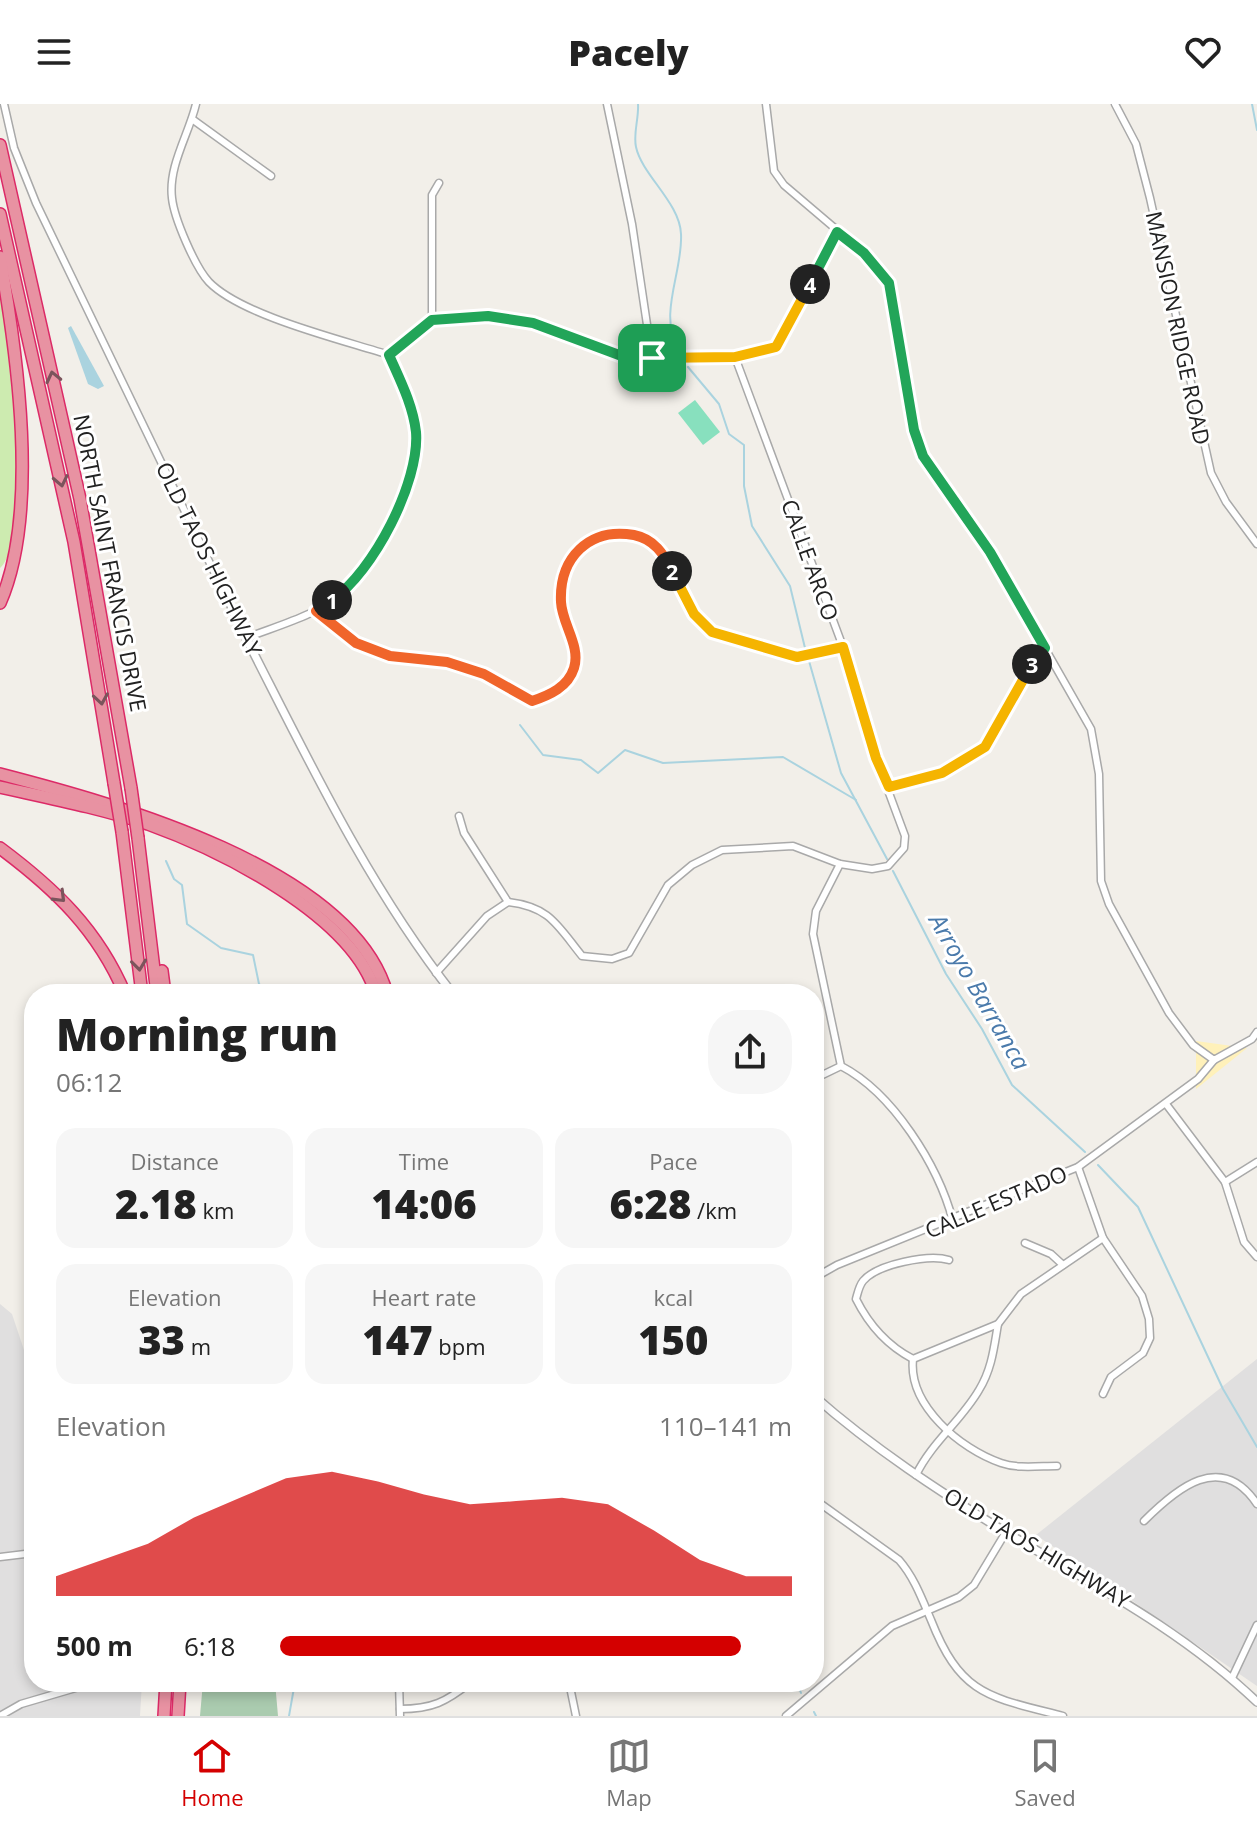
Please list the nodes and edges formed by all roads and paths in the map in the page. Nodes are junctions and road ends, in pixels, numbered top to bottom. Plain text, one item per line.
1 (4, 104) edge
2 (196, 104) edge
3 (607, 104) edge
4 (766, 104) edge
5 (1115, 104) edge
6 (192, 119) junction
7 (0, 145) edge
8 (271, 176) dead end
9 (439, 183) dead end
10 (0, 214) edge
11 (837, 232) junction
12 (0, 257) edge
13 (432, 320) junction
14 (389, 355) junction
15 (735, 357) junction
16 (652, 358) junction
17 (1257, 544) edge
18 (0, 603) edge
19 (316, 611) junction
20 (246, 638) junction
21 (843, 647) junction
22 (1045, 648) junction
23 (0, 774) edge
24 (0, 787) edge
25 (889, 787) junction
26 (459, 816) dead end
27 (0, 848) edge
28 (840, 864) junction
29 (508, 902) junction
30 (149, 926) junction
31 (436, 973) junction
32 (121, 984) edge
33 (141, 984) edge
34 (156, 984) edge
35 (163, 984) edge
36 (372, 984) edge
37 (383, 984) edge
38 (445, 984) edge
39 (824, 984) edge
40 (824, 986) edge
41 (1257, 1032) edge
42 (1214, 1060) junction
43 (841, 1066) junction
44 (824, 1074) edge
45 (1166, 1104) junction
46 (1257, 1162) edge
47 (1078, 1167) junction
48 (1225, 1182) junction
49 (953, 1221) junction
50 (1103, 1238) junction
51 (1025, 1243) dead end
52 (1257, 1257) edge
53 (949, 1260) dead end
54 (1063, 1265) junction
55 (824, 1272) edge
56 (998, 1324) junction
57 (913, 1359) junction
58 (1103, 1394) dead end
59 (824, 1404) edge
60 (947, 1428) junction
61 (1057, 1466) dead end
62 (916, 1475) junction
63 (1257, 1504) edge
64 (824, 1506) edge
65 (1144, 1521) dead end
66 (1006, 1532) junction
67 (24, 1554) edge
68 (0, 1557) edge
69 (926, 1611) junction
70 (1257, 1625) edge
71 (1232, 1678) junction
72 (824, 1683) edge
73 (62, 1692) edge
74 (165, 1692) edge
75 (179, 1692) edge
76 (399, 1692) edge
77 (460, 1692) edge
78 (571, 1692) edge
79 (813, 1692) edge
80 (1257, 1702) edge
81 (400, 1713) edge
82 (0, 1716) edge
83 (164, 1716) edge
84 (178, 1716) edge
85 (576, 1716) edge
86 (786, 1716) edge
87 (1063, 1716) edge

1 - 20 street, OLD TAOS HIGHWAY
2 - 6 street
3 - 16 street
4 - 11 street
5 - 17 street, MANSION RIDGE ROAD
6 - 8 street
6 - 14 street
30 -> 7 highway, NORTH SAINT FRANCIS DRIVE, bridge
9 - 13 street
10 -> 33 highway, NORTH SAINT FRANCIS DRIVE, bridge
11 - 15 street
11 - 22 street
12 - 18 highway
13 - 14 street
13 - 16 street
14 - 19 street
15 - 16 street
15 - 21 street, CALLE ARCO
19 - 20 street
19 - 21 street
20 - 31 street, OLD TAOS HIGHWAY
21 - 25 street, CALLE ARCO
22 - 25 street
22 - 42 street
23 - 37 highway
24 - 36 highway
25 - 28 street, CALLE ARCO
26 - 29 street
27 -> 32 highway
28 - 29 street, CALLE ARCO
28 - 39 street
29 - 31 street
30 - 34 highway, NORTH SAINT FRANCIS DRIVE
30 - 35 highway
31 - 38 street, OLD TAOS HIGHWAY
40 - 43 street
41 - 42 street, CALLE ESTADO
42 - 45 street, CALLE ESTADO
43 - 44 street
43 - 49 street
45 - 47 street, CALLE ESTADO
45 - 48 street
46 - 48 street
47 - 49 street, CALLE ESTADO
47 - 50 street
48 - 52 street
49 - 55 street, CALLE ESTADO
50 - 54 street
50 - 58 street
51 - 54 street
53 - 57 street
54 - 56 street
56 - 57 street
56 - 60 street
57 - 60 street
59 - 62 street, OLD TAOS HIGHWAY
60 - 61 street
60 - 62 street
62 - 66 street, OLD TAOS HIGHWAY
63 - 65 street
64 - 69 street
66 - 69 street
66 - 71 street, OLD TAOS HIGHWAY
67 - 68 street
69 - 72 street
69 - 87 street
70 - 71 street
71 - 80 street, OLD TAOS HIGHWAY
73 - 82 street
74 - 83 highway
75 - 84 highway
76 - 81 street
77 - 81 street
78 - 85 street
79 - 86 street

